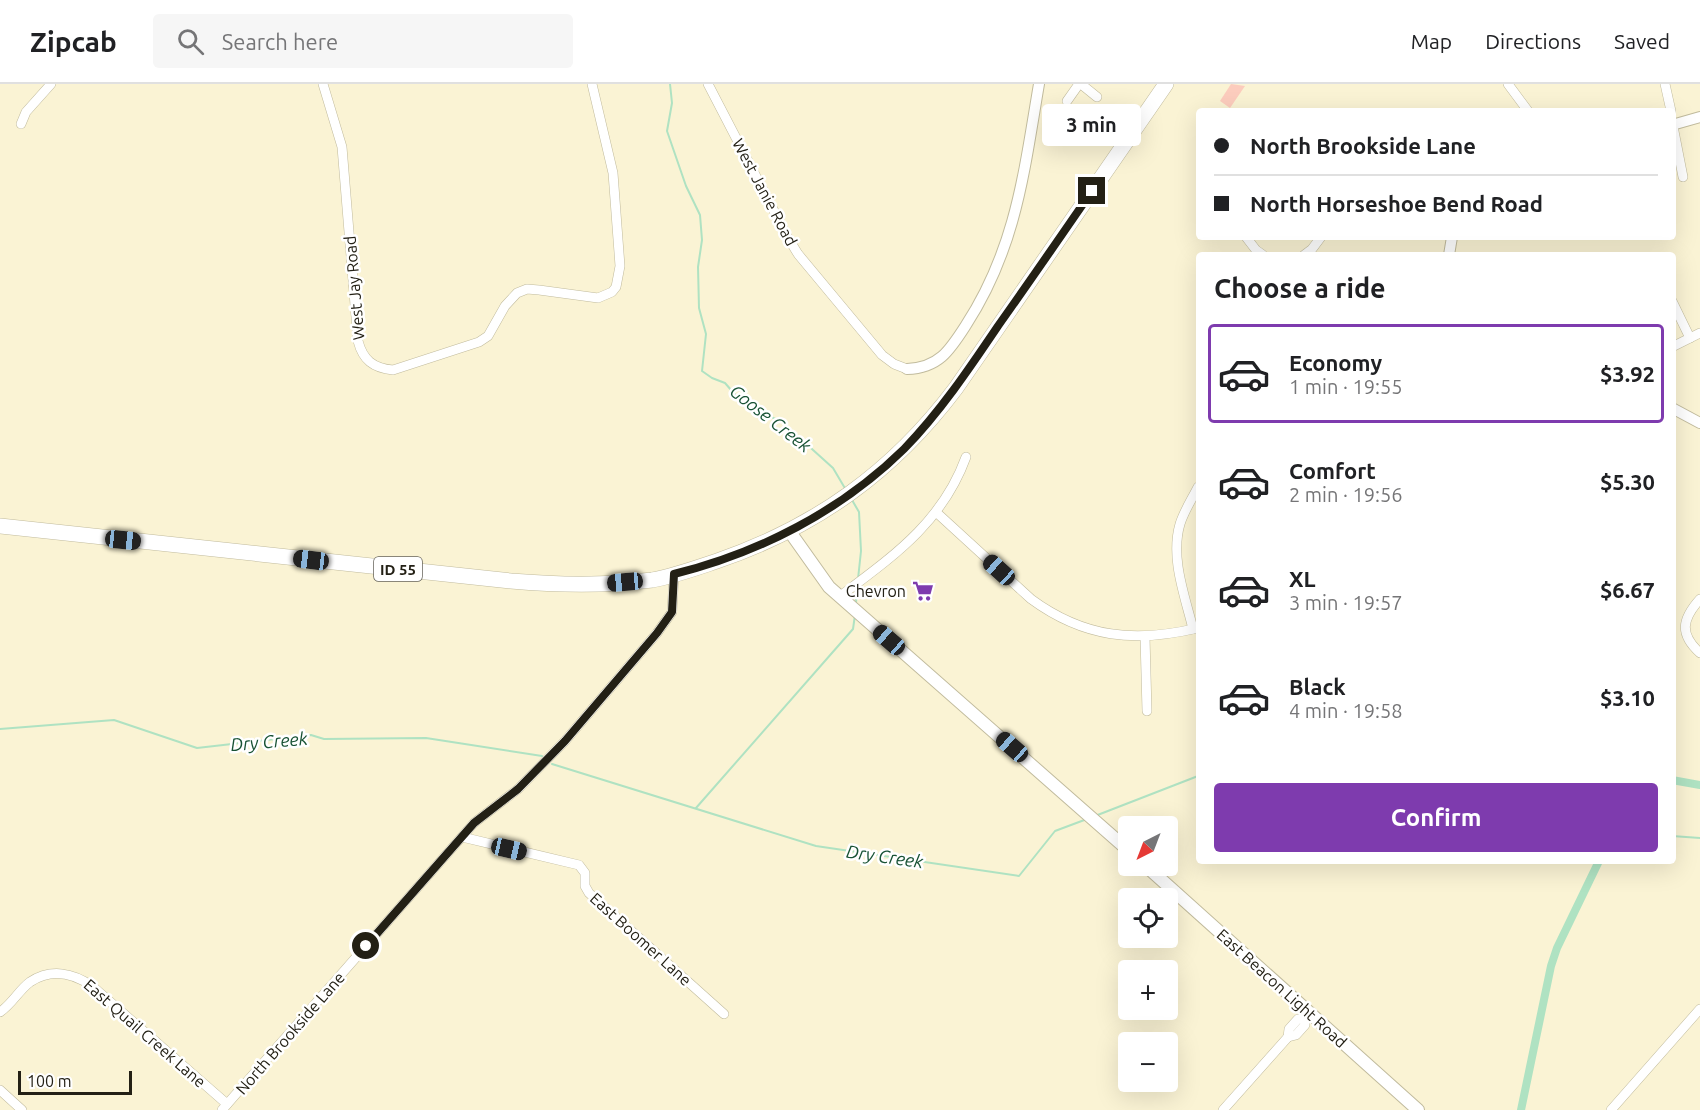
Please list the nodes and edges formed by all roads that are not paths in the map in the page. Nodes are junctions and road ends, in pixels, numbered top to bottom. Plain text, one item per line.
1 (51, 84) edge
2 (323, 84) edge
3 (592, 84) edge
4 (708, 84) edge
5 (1039, 84) edge
6 (1080, 84) edge
7 (1166, 84) edge
8 (1508, 84) edge
9 (1665, 84) edge
10 (1097, 97) dead end
11 (1067, 101) dead end
12 (1526, 108) edge
13 (1670, 108) edge
14 (1700, 117) edge
15 (1676, 123) edge
16 (21, 124) dead end
17 (1676, 140) edge
18 (1683, 177) dead end
19 (1248, 240) edge
20 (1319, 240) edge
21 (1259, 252) edge
22 (1308, 252) edge
23 (1676, 309) edge
24 (1700, 333) edge
25 (1690, 338) junction
26 (1676, 345) edge
27 (907, 369) joint
28 (1676, 410) edge
29 (1700, 423) edge
30 (966, 458) dead end
31 (1196, 491) edge
32 (937, 513) junction
33 (0, 526) edge
34 (790, 532) junction
35 (674, 574) junction
36 (839, 597) junction
37 (1700, 598) edge
38 (1196, 628) edge
39 (1145, 637) junction
40 (1700, 653) edge
41 (1147, 711) dead end
42 (462, 837) junction
43 (1118, 842) edge
44 (1157, 876) edge
45 (1700, 1009) edge
46 (0, 1012) edge
47 (724, 1014) dead end
48 (1306, 1016) junction
49 (0, 1090) edge
50 (224, 1107) edge
51 (22, 1110) edge
52 (1222, 1110) edge
53 (1418, 1110) edge
54 (1611, 1110) edge

1 - 16 street
2 - 3 street, West Jay Road
4 - 27 street, West Janie Road
5 - 27 street
6 - 10 street
6 - 11 street
7 - 34 highway, ID 55
8 - 12 street
9 - 13 street
14 - 15 street
17 - 18 street
19 - 21 street
20 - 22 street
23 - 25 street
24 - 25 street
25 - 26 street
28 - 29 street
30 - 32 street
31 - 38 street
32 - 36 street
32 - 39 street
33 - 35 highway, ID 55
34 - 35 highway, ID 55
34 - 36 main road
35 - 42 street, North Brookside Lane
36 - 43 main road
37 - 40 street
38 - 39 street
39 - 41 street
42 - 47 street, East Boomer Lane
42 - 50 street, North Brookside Lane
44 - 48 main road, East Beacon Light Road
45 - 54 street
46 - 50 street, East Quail Creek Lane
48 - 52 street
48 - 53 main road, East Beacon Light Road
49 - 51 street

